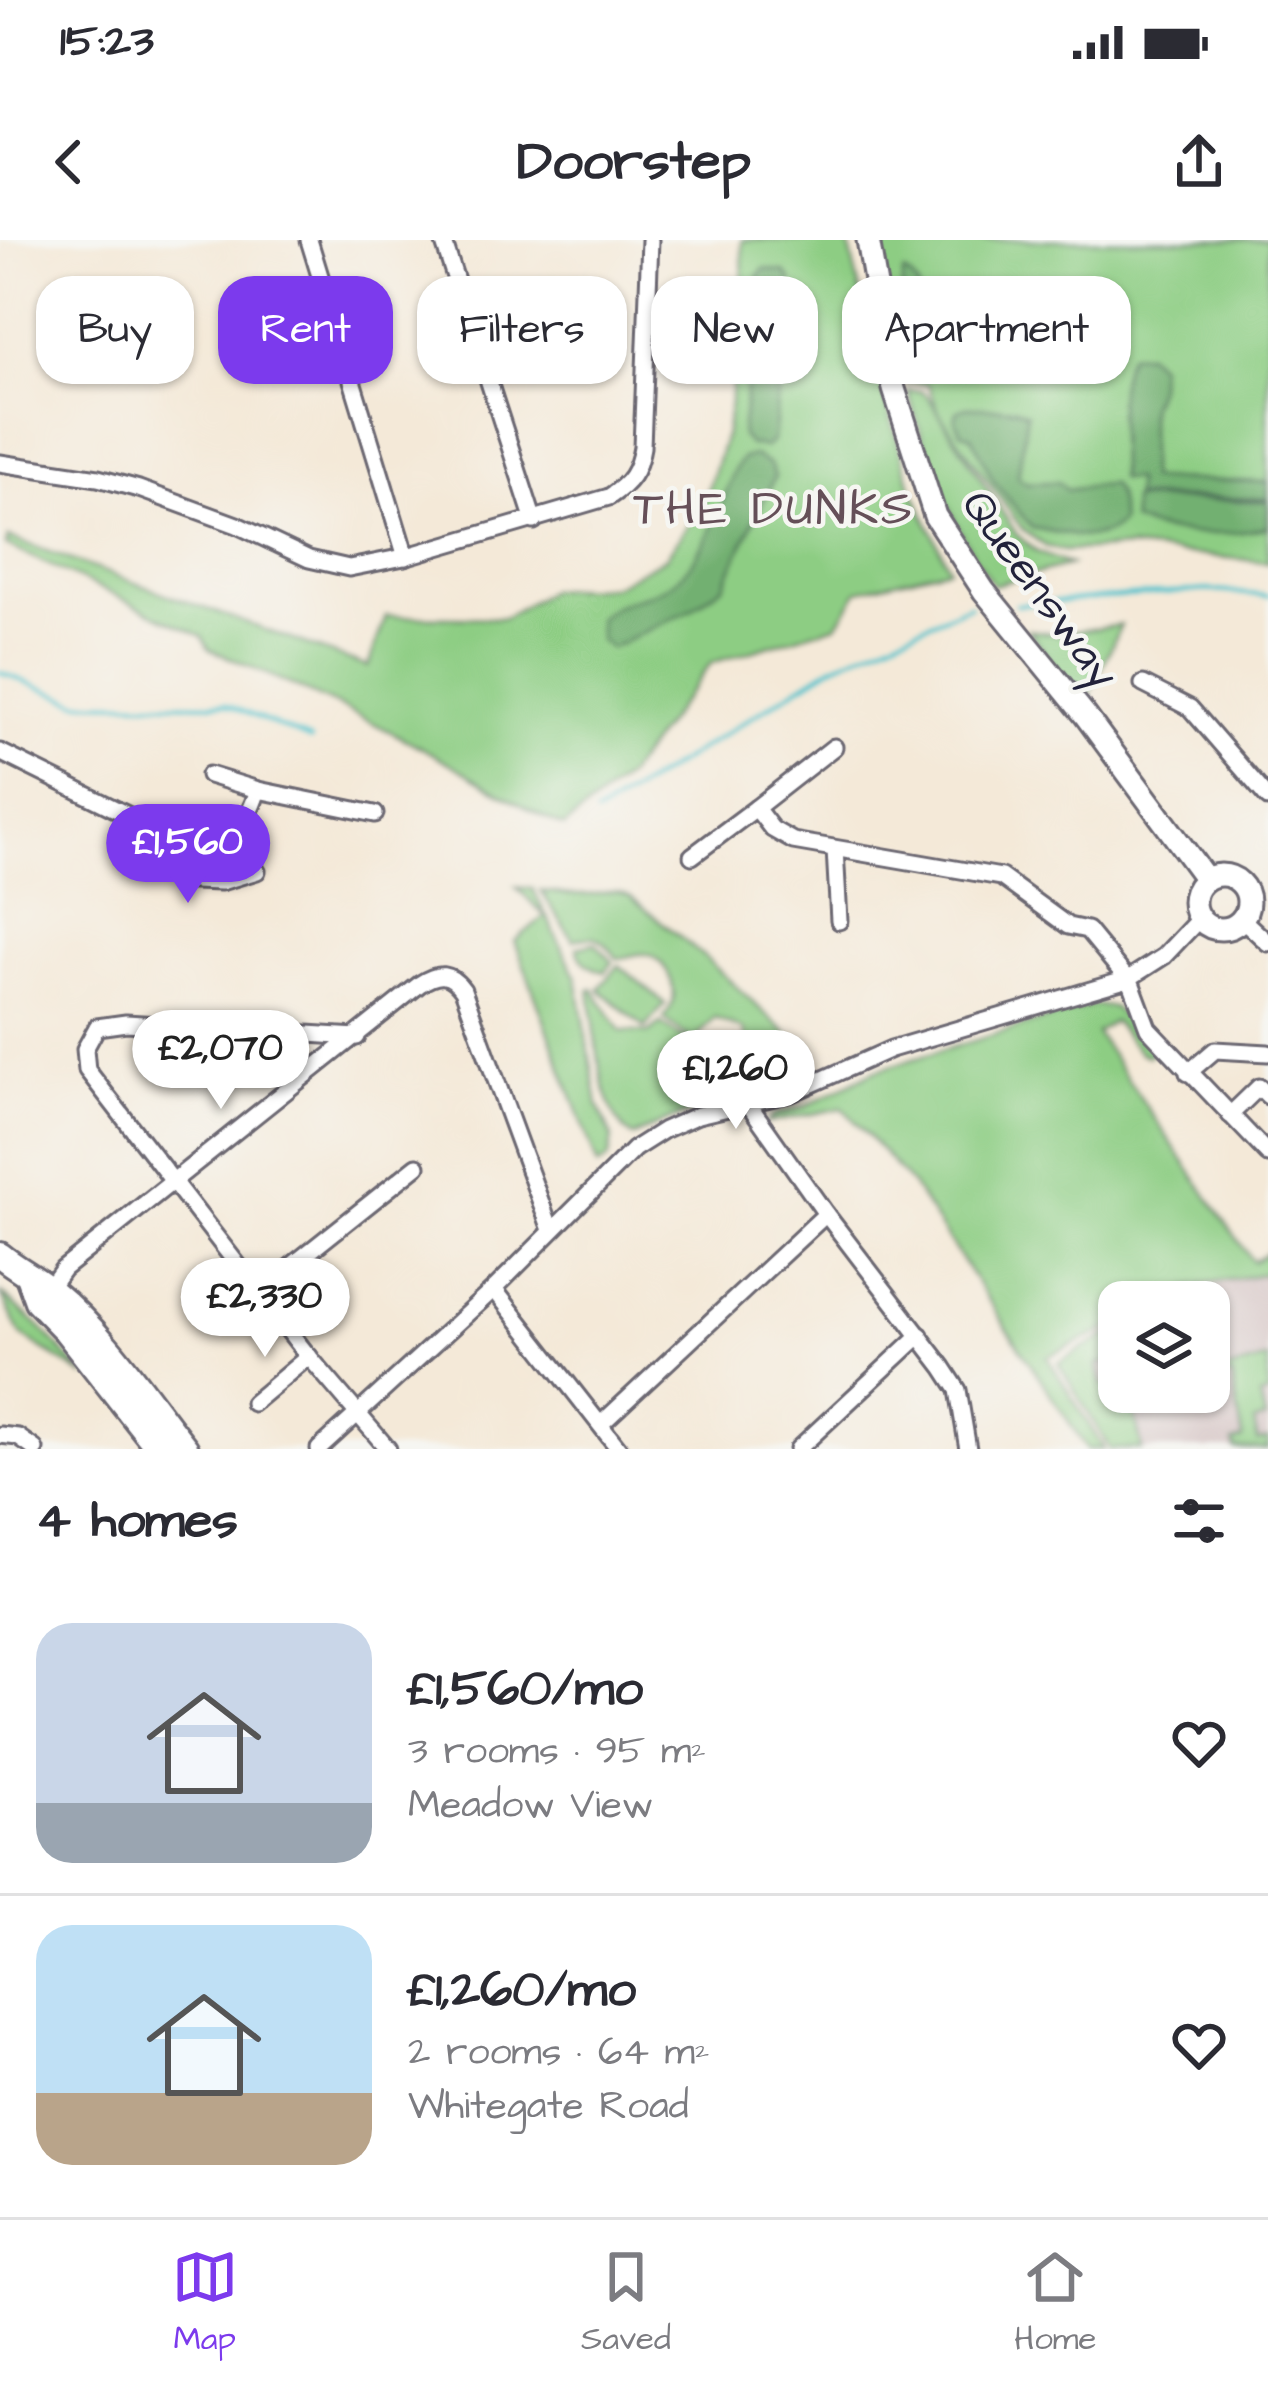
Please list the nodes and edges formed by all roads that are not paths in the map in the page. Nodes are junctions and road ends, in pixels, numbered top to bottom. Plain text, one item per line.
1 (309, 240) edge
2 (443, 240) edge
3 (650, 240) edge
4 (868, 240) edge
5 (0, 463) edge
6 (534, 521) junction
7 (406, 556) junction
8 (1143, 684) dead end
9 (834, 746) dead end
10 (0, 752) edge
11 (209, 776) dead end
12 (258, 790) junction
13 (1268, 798) edge
14 (756, 808) junction
15 (376, 814) dead end
16 (190, 845) junction
17 (835, 849) junction
18 (692, 856) dead end
19 (257, 871) dead end
20 (1205, 879) junction
21 (1199, 919) junction
22 (1242, 919) junction
23 (839, 921) dead end
24 (1268, 944) edge
25 (1128, 979) junction
26 (357, 1036) junction
27 (1268, 1053) edge
28 (1188, 1073) junction
29 (1265, 1087) edge
30 (747, 1102) junction
31 (1230, 1115) junction
32 (1268, 1154) edge
33 (417, 1166) dead end
34 (175, 1182) junction
35 (826, 1214) junction
36 (551, 1230) junction
37 (0, 1255) edge
38 (494, 1289) junction
39 (38, 1290) junction
40 (260, 1292) junction
41 (920, 1335) junction
42 (309, 1356) junction
43 (253, 1403) dead end
44 (360, 1414) junction
45 (601, 1424) junction
46 (0, 1435) edge
47 (35, 1449) edge
48 (159, 1449) edge
49 (186, 1449) edge
50 (319, 1449) edge
51 (388, 1449) edge
52 (619, 1449) edge
53 (798, 1449) edge
54 (968, 1449) edge

1 - 7 street
2 - 6 street
3 - 6 street
4 - 20 street, Queensway
5 - 7 street
6 - 7 street
8 - 13 street
9 - 14 street
10 - 16 street
11 - 12 street
12 - 15 street
12 - 16 street
14 - 17 street
14 - 18 street
16 - 19 street
17 - 23 street
17 - 25 street
20 - 21 street
20 - 22 street, Queensway
21 - 22 street
21 - 25 street
22 - 24 street, Queensway
25 - 28 street
25 - 30 street
26 - 34 street
26 - 34 street
26 - 36 street
27 - 28 street
28 - 31 street
29 - 31 street
30 - 35 street
30 - 36 street
31 - 32 street
33 - 40 street
34 - 39 street
34 - 40 street
35 - 41 street
35 - 45 street
36 - 38 street
37 - 39 main road
38 - 44 street
38 - 45 street
39 - 48 main road
39 - 49 main road
40 - 42 street
41 - 53 street
41 - 54 street
42 - 43 street
42 - 44 street
44 - 50 street
44 - 51 street
45 - 52 street
46 - 47 street

